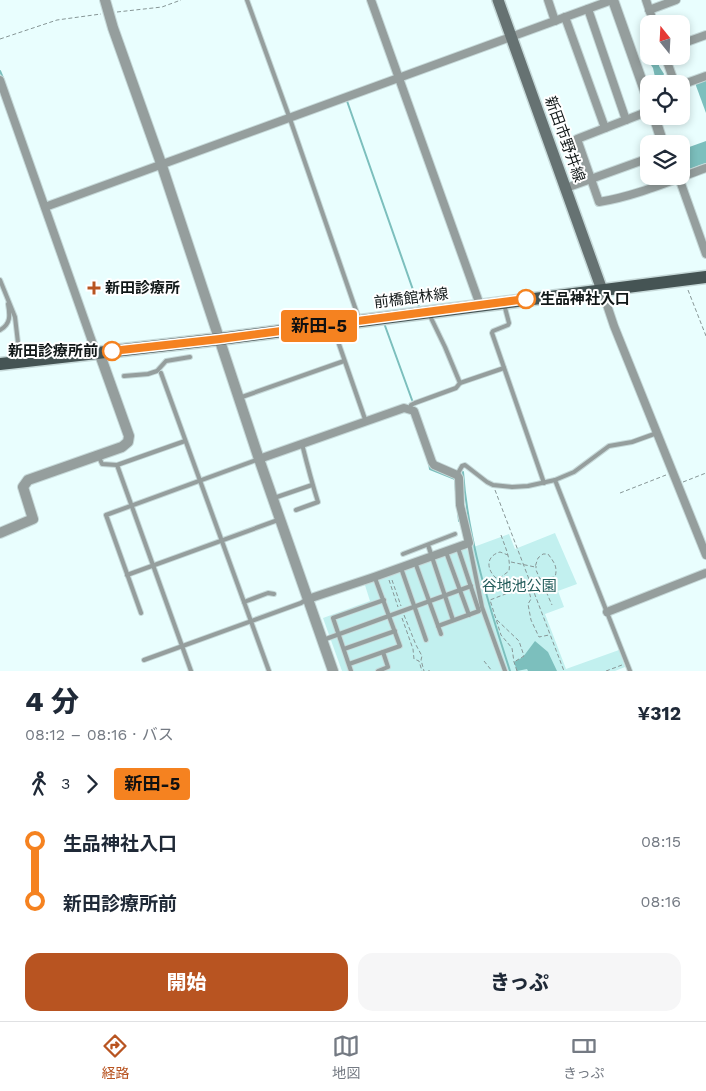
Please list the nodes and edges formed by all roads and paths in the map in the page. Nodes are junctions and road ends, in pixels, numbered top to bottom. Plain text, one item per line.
1 (105, 0) edge
2 (181, 0) edge
3 (247, 0) edge
4 (371, 0) edge
5 (498, 0) edge
6 (548, 0) edge
7 (612, 0) edge
8 (646, 0) edge
9 (676, 0) edge
10 (588, 9) junction
11 (649, 10) junction
12 (108, 13) junction
13 (651, 15) edge
14 (565, 17) junction
15 (555, 21) junction
16 (706, 35) edge
17 (511, 37) junction
18 (0, 39) edge
19 (690, 41) edge
20 (640, 76) edge
21 (706, 76) edge
22 (399, 79) junction
23 (0, 80) edge
24 (690, 82) edge
25 (640, 115) edge
26 (290, 119) junction
27 (626, 120) junction
28 (605, 128) junction
29 (640, 161) edge
30 (162, 166) junction
31 (706, 168) edge
32 (690, 174) edge
33 (591, 179) junction
34 (658, 185) edge
35 (680, 185) edge
36 (566, 188) junction
37 (45, 207) junction
38 (706, 254) edge
39 (706, 277) edge
40 (0, 280) edge
41 (684, 280) junction
42 (602, 290) junction
43 (6, 295) junction
44 (504, 302) junction
45 (480, 305) junction
46 (431, 311) junction
47 (360, 320) junction
48 (332, 324) junction
49 (0, 330) edge
50 (706, 336) edge
51 (220, 339) junction
52 (99, 352) junction
53 (190, 357) dead end
54 (344, 360) junction
55 (20, 361) junction
56 (0, 364) edge
57 (504, 368) junction
58 (161, 373) dead end
59 (124, 376) dead end
60 (460, 383) junction
61 (239, 398) junction
62 (410, 408) junction
63 (366, 422) junction
64 (658, 433) junction
65 (186, 441) junction
66 (302, 444) junction
67 (98, 455) junction
68 (259, 459) junction
69 (117, 465) junction
70 (674, 472) junction
71 (706, 473) edge
72 (457, 475) junction
73 (555, 480) junction
74 (200, 481) junction
75 (544, 483) junction
76 (678, 484) junction
77 (312, 485) junction
78 (493, 485) junction
79 (620, 493) dead end
80 (273, 499) junction
81 (131, 505) junction
82 (296, 510) dead end
83 (280, 519) junction
84 (0, 533) edge
85 (455, 534) dead end
86 (501, 534) dead end
87 (222, 540) junction
88 (469, 543) junction
89 (428, 545) junction
90 (458, 548) junction
91 (446, 552) junction
92 (403, 554) dead end
93 (706, 554) edge
94 (508, 555) junction
95 (431, 557) junction
96 (415, 562) junction
97 (511, 562) junction
98 (525, 565) junction
99 (153, 566) junction
100 (536, 566) junction
101 (401, 568) junction
102 (387, 572) junction
103 (706, 573) edge
104 (128, 575) junction
105 (374, 577) junction
106 (540, 579) junction
107 (532, 584) junction
108 (471, 586) junction
109 (527, 586) junction
110 (460, 590) junction
111 (274, 594) dead end
112 (444, 595) junction
113 (308, 598) junction
114 (384, 600) junction
115 (429, 601) junction
116 (244, 602) junction
117 (552, 605) dead end
118 (414, 606) junction
119 (401, 611) junction
120 (607, 612) junction
121 (141, 613) dead end
122 (390, 615) junction
123 (469, 615) junction
124 (454, 620) junction
125 (496, 620) junction
126 (251, 621) junction
127 (438, 626) junction
128 (395, 631) junction
129 (339, 634) junction
130 (441, 634) dead end
131 (550, 635) junction
132 (323, 640) junction
133 (426, 640) dead end
134 (182, 646) junction
135 (344, 649) junction
136 (383, 652) junction
137 (144, 660) dead end
138 (484, 660) dead end
139 (514, 662) junction
140 (627, 663) junction
141 (349, 664) junction
142 (191, 671) edge
143 (269, 671) edge
144 (333, 671) edge
145 (352, 671) edge
146 (378, 671) edge
147 (423, 671) edge
148 (492, 671) edge
149 (505, 671) edge
150 (518, 671) edge
151 (564, 671) edge
152 (606, 671) edge
153 (630, 671) edge

1 - 12 street
2 - 12 path
3 - 26 lane
4 - 22 street
5 - 17 main road, 新田市野井線
6 - 15 street
7 - 10 street
7 - 20 street
8 - 11 street
9 - 11 street
10 - 14 street
10 - 27 street
11 - 13 street
12 - 18 path
12 - 30 street
14 - 15 street
14 - 28 street
15 - 17 street
16 - 19 street
17 - 22 street
17 - 36 main road, 新田市野井線
21 - 24 street
22 - 26 street
22 - 45 street
23 - 37 street
25 - 27 street
26 - 30 street
26 - 47 lane
27 - 28 street
28 - 33 street
29 - 33 street
30 - 37 street
30 - 51 street
31 - 32 street
33 - 34 street
33 - 36 street
35 - 38 street
36 - 42 main road, 新田市野井線
37 - 52 street
39 - 41 main road, 前橋館林線
40 - 43 lane
41 - 42 main road, 前橋館林線
41 - 50 path
42 - 44 main road, 前橋館林線
42 - 64 street
43 - 49 lane
43 - 55 lane
44 - 45 main road, 前橋館林線
44 - 57 lane
45 - 46 main road, 前橋館林線
46 - 47 main road, 前橋館林線
46 - 60 lane
47 - 48 main road, 前橋館林線
48 - 51 main road, 前橋館林線
48 - 54 lane
51 - 52 main road, 前橋館林線
51 - 61 street
52 - 55 main road, 前橋館林線
52 - 67 street
53 - 59 lane
54 - 61 lane
54 - 63 lane
55 - 56 main road, 前橋館林線
57 - 60 lane
57 - 75 lane
58 - 65 lane
60 - 62 lane
61 - 68 street
62 - 63 street
62 - 72 street
63 - 66 street
64 - 70 street
64 - 73 lane
65 - 69 lane
65 - 74 lane
66 - 68 street
66 - 77 lane
67 - 69 lane
67 - 84 street
68 - 74 lane
68 - 80 street
69 - 81 lane
70 - 76 street
70 - 79 path
71 - 76 path
72 - 78 lane
72 - 88 street
73 - 75 lane
73 - 120 lane
74 - 81 lane
74 - 87 lane
75 - 78 lane
76 - 93 street
77 - 80 lane
77 - 82 lane
78 - 98 path
80 - 83 street
81 - 99 lane
81 - 104 lane
83 - 87 lane
83 - 113 street
85 - 89 lane
86 - 94 path
87 - 99 lane
87 - 116 lane
88 - 90 street
88 - 149 lane
89 - 92 lane
89 - 95 lane
90 - 91 street
90 - 108 lane
91 - 95 street
91 - 110 lane
94 - 97 path
94 - 97 path
95 - 96 street
95 - 112 lane
96 - 101 street
96 - 115 lane
97 - 98 path
98 - 100 path
98 - 107 path
99 - 104 lane
99 - 134 lane
100 - 106 path
100 - 106 path
101 - 102 street
101 - 118 lane
102 - 105 street
102 - 119 path
103 - 120 street
104 - 121 lane
105 - 113 street
105 - 114 lane
106 - 117 path
107 - 109 path
107 - 131 path
108 - 110 lane
108 - 123 lane
109 - 125 path
109 - 131 path
110 - 112 lane
110 - 123 lane
111 - 116 lane
112 - 115 lane
112 - 124 lane
113 - 126 lane
113 - 132 street
114 - 122 lane
114 - 129 lane
115 - 118 lane
115 - 127 lane
116 - 126 lane
118 - 119 lane
118 - 133 lane
119 - 122 lane
119 - 147 path
119 - 147 path
120 - 140 lane
122 - 128 lane
122 - 129 lane
123 - 124 lane
124 - 127 lane
125 - 139 path
125 - 139 path
126 - 134 lane
126 - 143 lane
127 - 130 lane
128 - 135 lane
128 - 136 lane
129 - 132 lane
129 - 135 lane
131 - 151 path
132 - 144 street
134 - 137 lane
134 - 142 lane
135 - 141 lane
136 - 141 lane
136 - 146 lane
138 - 148 path
139 - 150 path
140 - 152 path
140 - 153 lane
141 - 145 lane

